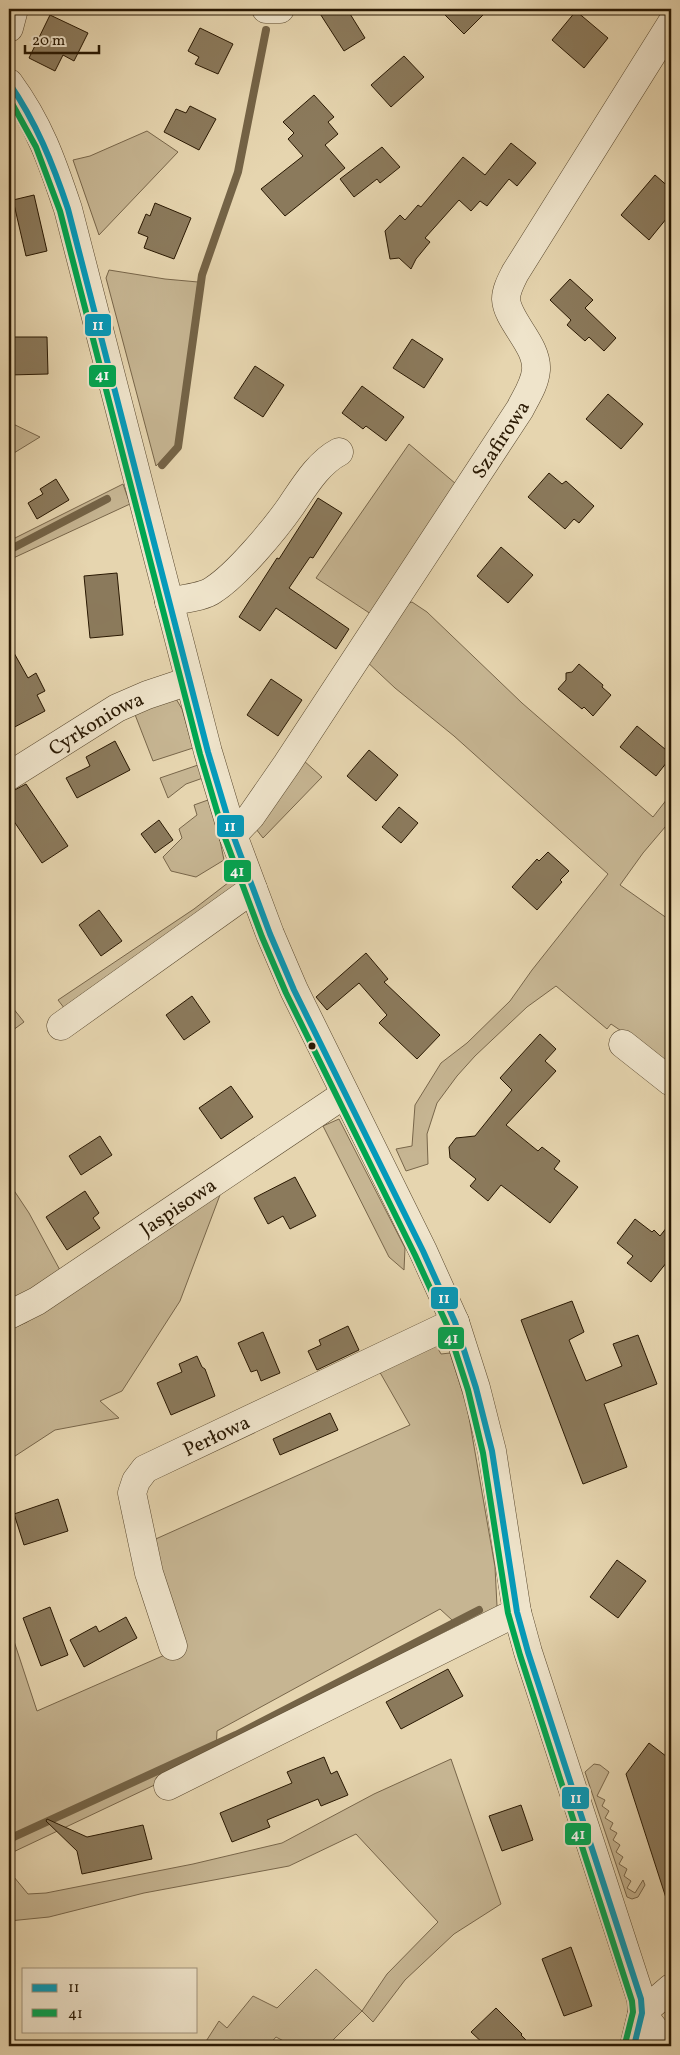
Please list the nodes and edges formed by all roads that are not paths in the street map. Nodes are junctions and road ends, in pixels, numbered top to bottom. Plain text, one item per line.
1 (14, 9) edge
2 (266, 9) edge
3 (280, 9) edge
4 (671, 24) edge
5 (9, 28) edge
6 (9, 84) edge
7 (339, 452) dead end
8 (169, 602) junction
9 (190, 682) junction
10 (9, 776) edge
11 (233, 835) junction
12 (253, 889) junction
13 (61, 1026) dead end
14 (623, 1044) dead end
15 (671, 1082) edge
16 (345, 1094) junction
17 (9, 1315) edge
18 (455, 1322) junction
19 (517, 1612) junction
20 (173, 1646) dead end
21 (168, 1786) dead end
22 (671, 1988) edge
23 (642, 2013) junction
24 (634, 2046) edge
25 (667, 2046) edge

1 - 5 street
2 - 3 street
4 - 11 street, Szafirowa
6 - 8 street
7 - 8 street
8 - 9 street
9 - 10 street, Cyrkoniowa
9 - 11 street
11 - 12 street
12 - 13 street
12 - 16 street
14 - 15 street
16 - 17 street, Jaspisowa
16 - 18 street
18 - 19 street
18 - 20 street, Perłowa
19 - 21 street
19 - 23 street
22 - 23 street
23 - 24 street
23 - 25 street

